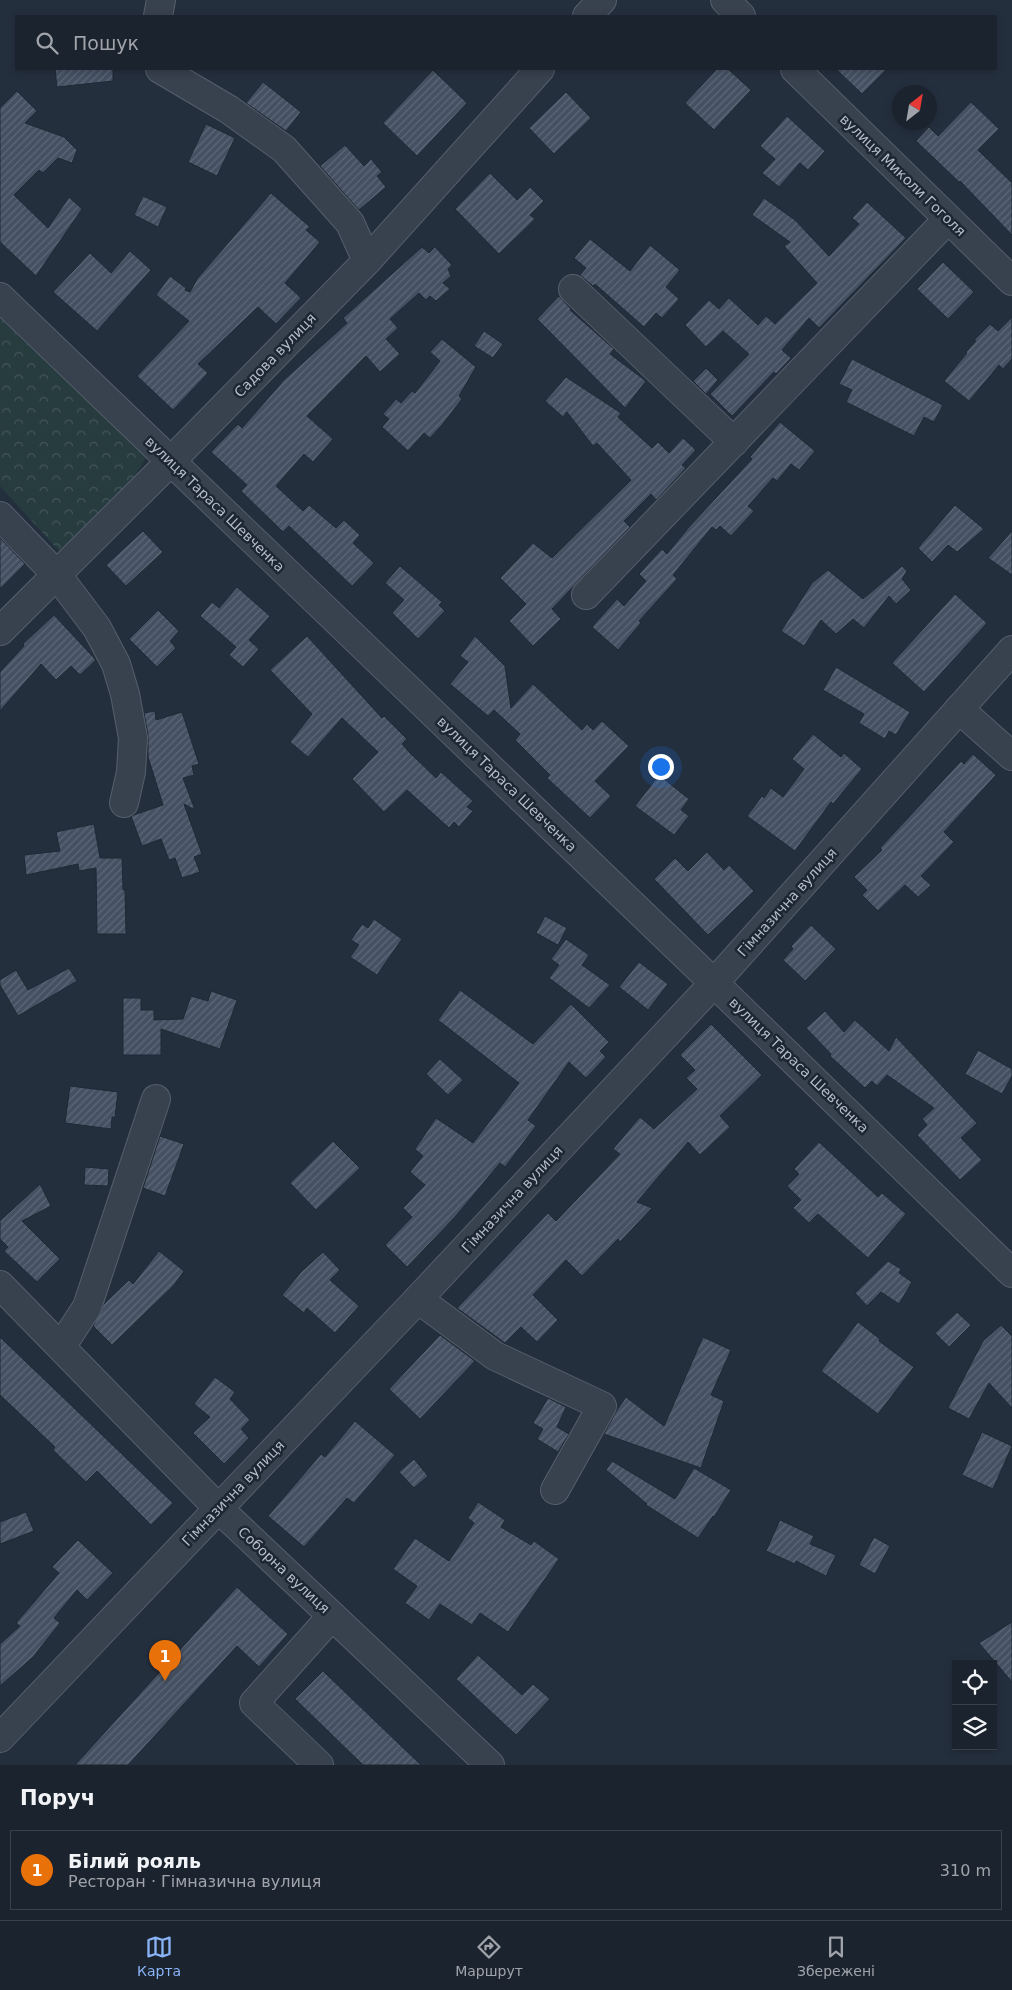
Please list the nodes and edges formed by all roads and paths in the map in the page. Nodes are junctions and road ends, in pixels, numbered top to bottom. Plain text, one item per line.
1 (161, 0) edge
2 (602, 0) edge
3 (725, 0) edge
4 (158, 15) edge
5 (589, 15) edge
6 (741, 15) edge
7 (162, 70) edge
8 (539, 70) edge
9 (796, 70) edge
10 (948, 219) junction
11 (367, 261) junction
12 (1012, 281) edge
13 (573, 288) dead end
14 (0, 297) edge
15 (734, 442) junction
16 (170, 462) junction
17 (0, 516) edge
18 (57, 575) junction
19 (586, 595) dead end
20 (0, 631) edge
21 (1012, 650) edge
22 (959, 709) junction
23 (1012, 756) edge
24 (124, 802) dead end
25 (714, 983) junction
26 (156, 1099) dead end
27 (1012, 1273) edge
28 (0, 1285) edge
29 (418, 1299) junction
30 (61, 1347) junction
31 (555, 1490) dead end
32 (219, 1508) junction
33 (332, 1616) junction
34 (0, 1738) edge
35 (319, 1765) edge
36 (490, 1765) edge

1 - 4 street
2 - 5 street
3 - 6 street
7 - 11 street
8 - 11 street, Садова вулиця
9 - 10 street, вулиця Миколи Гоголя
10 - 12 street, вулиця Миколи Гоголя
10 - 15 street
11 - 16 street, Садова вулиця
13 - 15 street
14 - 16 street, вулиця Тараса Шевченка
15 - 19 street
16 - 18 street, Садова вулиця
16 - 25 street, вулиця Тараса Шевченка
17 - 18 street
18 - 20 street, Садова вулиця
18 - 24 street
21 - 22 street, Гімназична вулиця
22 - 23 street
22 - 25 street, Гімназична вулиця
25 - 27 street, вулиця Тараса Шевченка
25 - 29 street, Гімназична вулиця
26 - 30 street
28 - 30 street, Соборна вулиця
29 - 31 street
29 - 32 street, Гімназична вулиця
30 - 32 street, Соборна вулиця
32 - 33 street, Соборна вулиця
32 - 34 street, Гімназична вулиця
33 - 35 street
33 - 36 street, Соборна вулиця

